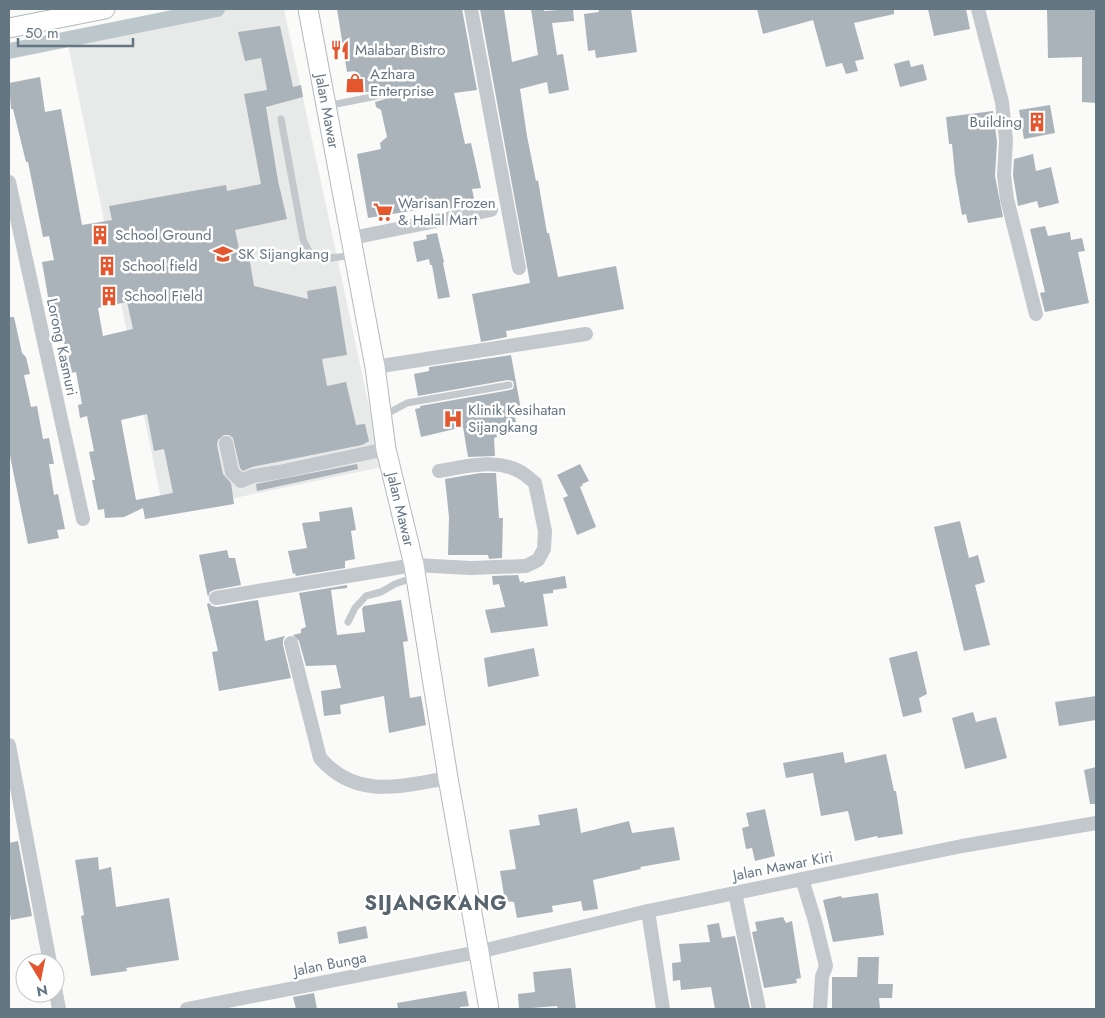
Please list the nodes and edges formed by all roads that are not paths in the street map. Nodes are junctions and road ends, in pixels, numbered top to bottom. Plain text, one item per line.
1 (106, 9) edge
2 (471, 9) edge
3 (978, 9) edge
4 (308, 11) edge
5 (41, 15) edge
6 (9, 28) edge
7 (382, 95) dead end
8 (326, 107) junction
9 (281, 119) dead end
10 (9, 182) edge
11 (491, 210) dead end
12 (353, 246) junction
13 (519, 268) dead end
14 (1036, 314) dead end
15 (586, 334) dead end
16 (375, 367) junction
17 (509, 385) dead end
18 (382, 417) junction
19 (226, 443) dead end
20 (386, 449) junction
21 (439, 471) dead end
22 (83, 519) dead end
23 (414, 571) junction
24 (216, 598) dead end
25 (348, 622) dead end
26 (291, 643) dead end
27 (9, 745) edge
28 (448, 778) junction
29 (1096, 823) edge
30 (802, 879) junction
31 (736, 892) junction
32 (648, 911) junction
33 (478, 952) junction
34 (48, 953) edge
35 (246, 1003) edge
36 (187, 1009) edge
37 (489, 1009) edge
38 (663, 1009) edge
39 (759, 1009) edge
40 (820, 1009) edge

1 - 5 street
2 - 13 street
3 - 14 street
4 - 8 street, Jalan Mawar
5 - 6 street
7 - 8 lane
8 - 12 street, Jalan Mawar
9 - 12 lane
10 - 22 street, Lorong Kasmuri
11 - 12 street
12 - 16 street, Jalan Mawar
15 - 16 street
16 - 18 street, Jalan Mawar
17 - 18 lane
18 - 20 street, Jalan Mawar
19 - 20 street
20 - 23 street, Jalan Mawar
21 - 23 street
23 - 24 street
23 - 25 lane
23 - 28 street, Jalan Mawar
26 - 28 street
27 - 34 street
28 - 33 street, Jalan Mawar
29 - 30 street, Jalan Mawar Kiri
30 - 31 street, Jalan Mawar Kiri
30 - 40 street
31 - 32 street, Jalan Mawar Kiri
31 - 39 street
32 - 33 street, Jalan Mawar Kiri
32 - 38 street
33 - 35 street, Jalan Bunga
33 - 37 street, Jalan Mawar
35 - 36 street, Jalan Bunga

